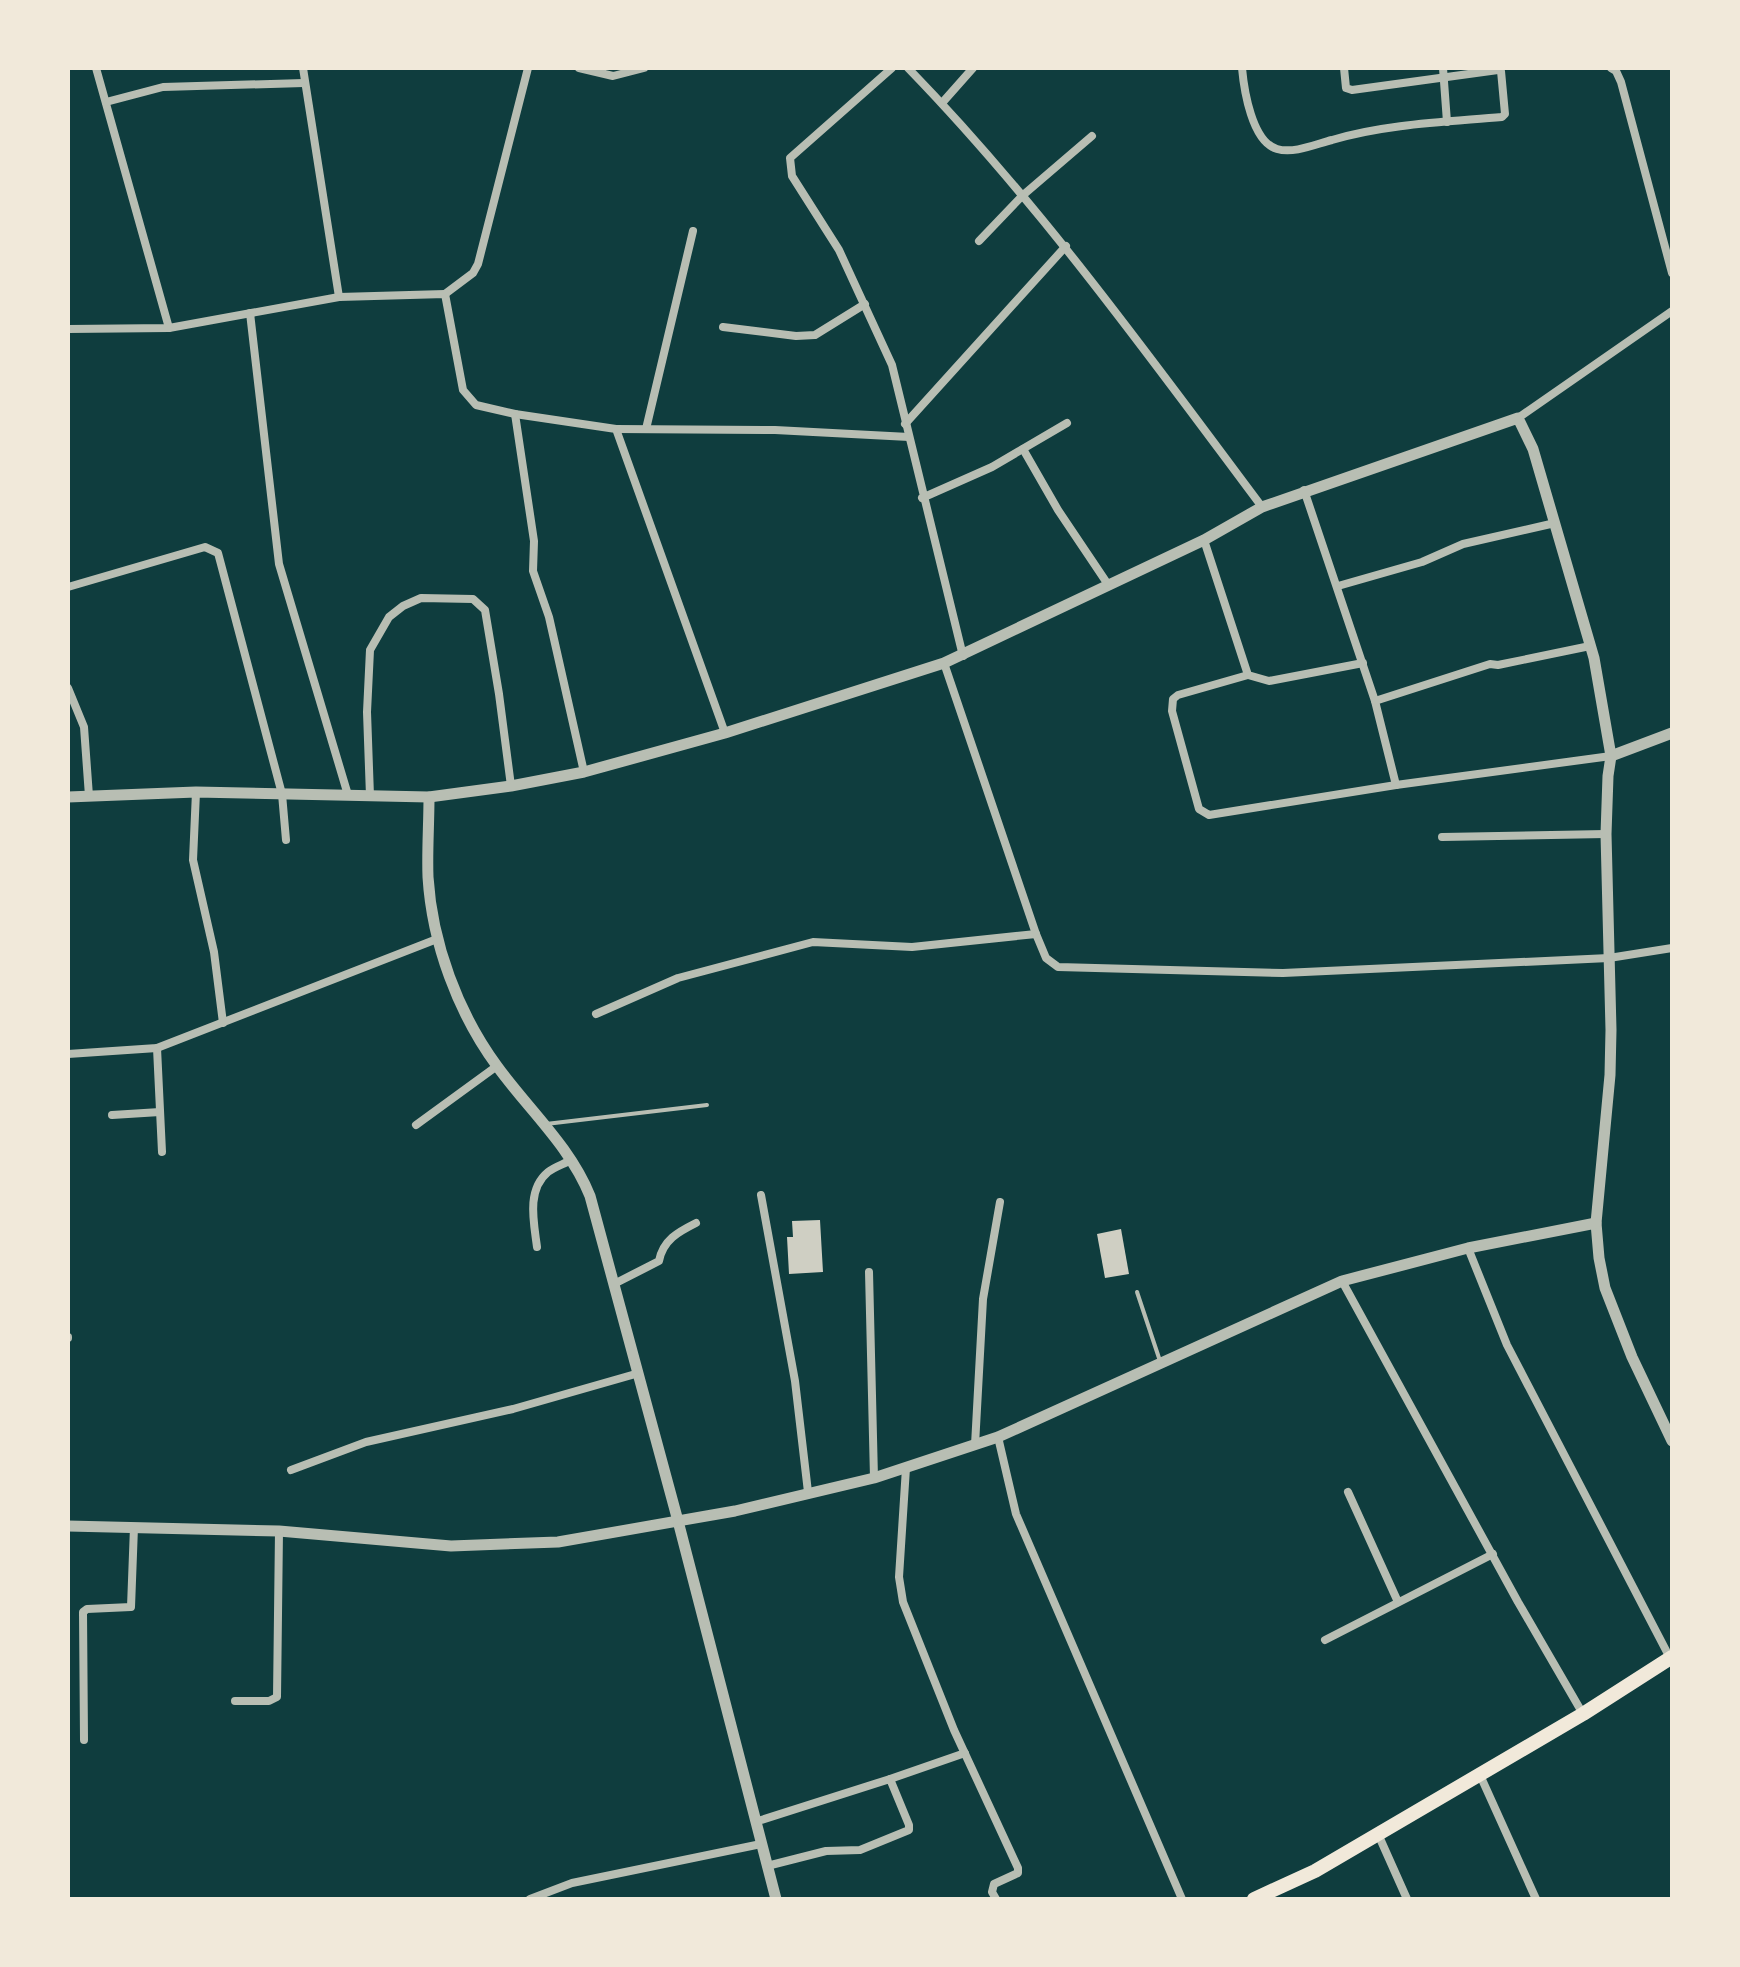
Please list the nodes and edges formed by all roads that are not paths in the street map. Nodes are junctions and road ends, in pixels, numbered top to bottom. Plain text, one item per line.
1 (96, 68) edge
2 (303, 68) edge
3 (528, 68) edge
4 (579, 68) edge
5 (644, 68) edge
6 (892, 68) edge
7 (908, 68) edge
8 (973, 68) edge
9 (1242, 68) edge
10 (1344, 68) edge
11 (1611, 68) edge
12 (1443, 73) edge
13 (304, 83) junction
14 (106, 102) junction
15 (942, 103) junction
16 (1447, 122) junction
17 (1092, 136) dead end
18 (1022, 196) junction
19 (693, 231) dead end
20 (979, 241) dead end
21 (1066, 246) junction
22 (1672, 273) edge
23 (445, 294) junction
24 (339, 297) junction
25 (865, 304) junction
26 (1672, 311) edge
27 (250, 313) junction
28 (723, 327) dead end
29 (169, 328) junction
30 (68, 329) edge
31 (515, 414) junction
32 (1518, 418) junction
33 (1067, 423) dead end
34 (905, 424) junction
35 (616, 429) junction
36 (646, 429) junction
37 (909, 437) junction
38 (1023, 449) junction
39 (1304, 490) junction
40 (922, 498) junction
41 (1262, 507) junction
42 (1555, 523) junction
43 (1204, 540) junction
44 (1109, 586) junction
45 (1338, 586) junction
46 (68, 587) edge
47 (1590, 646) junction
48 (963, 656) junction
49 (944, 663) junction
50 (1363, 663) junction
51 (1248, 675) junction
52 (68, 688) edge
53 (1375, 701) junction
54 (725, 733) junction
55 (1672, 733) edge
56 (1611, 756) junction
57 (584, 772) junction
58 (1396, 785) junction
59 (511, 786) junction
60 (196, 792) junction
61 (282, 794) junction
62 (348, 795) junction
63 (89, 796) junction
64 (370, 796) junction
65 (68, 797) edge
66 (429, 797) junction
67 (1606, 834) junction
68 (1442, 837) dead end
69 (286, 840) dead end
70 (1036, 934) junction
71 (437, 939) junction
72 (1672, 948) edge
73 (1609, 958) junction
74 (596, 1014) dead end
75 (223, 1023) junction
76 (157, 1048) junction
77 (68, 1054) edge
78 (497, 1066) junction
79 (707, 1105) dead end
80 (160, 1112) junction
81 (112, 1115) dead end
82 (416, 1125) dead end
83 (544, 1125) junction
84 (162, 1152) dead end
85 (571, 1160) junction
86 (761, 1195) dead end
87 (1000, 1202) dead end
88 (696, 1223) dead end
89 (1596, 1223) junction
90 (537, 1247) dead end
91 (1468, 1248) junction
92 (869, 1272) dead end
93 (1342, 1281) junction
94 (614, 1284) junction
95 (1137, 1292) dead end
96 (1160, 1363) junction
97 (639, 1373) junction
98 (998, 1437) junction
99 (1672, 1441) edge
100 (975, 1445) junction
101 (906, 1468) junction
102 (291, 1470) dead end
103 (874, 1478) junction
104 (808, 1492) junction
105 (1348, 1492) dead end
106 (678, 1521) junction
107 (68, 1526) edge
108 (134, 1527) junction
109 (279, 1531) junction
110 (1493, 1554) junction
111 (1398, 1602) junction
112 (1325, 1640) dead end
113 (1671, 1657) edge
114 (235, 1701) dead end
115 (1583, 1714) junction
116 (84, 1740) dead end
117 (965, 1753) junction
118 (1480, 1775) junction
119 (890, 1779) junction
120 (755, 1822) junction
121 (1378, 1834) junction
122 (761, 1844) junction
123 (767, 1866) junction
124 (530, 1899) edge
125 (776, 1899) edge
126 (996, 1899) edge
127 (1182, 1899) edge
128 (1254, 1899) edge
129 (1407, 1899) edge
130 (1536, 1899) edge

1 - 14 street
2 - 13 street
3 - 23 street
4 - 5 street
6 - 25 street
7 - 15 street
8 - 15 street
9 - 16 street
10 - 12 street
11 - 22 street
12 - 16 street
12 - 16 street
13 - 14 street
13 - 24 street
14 - 29 street
15 - 18 street
17 - 18 street
18 - 20 street
18 - 21 street
19 - 36 street
21 - 34 street
21 - 41 street
23 - 24 street
23 - 31 street
24 - 27 street
25 - 28 street
25 - 34 street
26 - 32 street
27 - 29 street
27 - 62 street
29 - 30 street
31 - 35 street
31 - 57 street
32 - 39 street
32 - 42 street
33 - 38 street
34 - 37 street
35 - 36 street
35 - 54 street
36 - 37 street
37 - 40 street
38 - 40 street
38 - 44 street
39 - 41 street
39 - 45 street
40 - 48 street
41 - 43 street
42 - 45 street
42 - 47 street
43 - 44 street
43 - 51 street
44 - 48 street
45 - 50 street
46 - 61 street
47 - 53 street
47 - 56 street
48 - 49 street
49 - 54 street
49 - 70 street
50 - 51 street
50 - 53 street
51 - 58 street
52 - 63 street
53 - 58 street
54 - 57 street
55 - 56 street
56 - 58 street
56 - 67 street
57 - 59 street
59 - 64 street
59 - 66 street
60 - 61 street
60 - 63 street
60 - 75 street
61 - 62 street
61 - 69 street
62 - 64 street
63 - 65 street
64 - 66 street
66 - 71 street
67 - 68 street
67 - 73 street
70 - 73 street
70 - 74 street
71 - 75 street
71 - 78 street
72 - 73 street
73 - 89 street
75 - 76 street
76 - 77 street
76 - 80 street
78 - 82 street
78 - 83 street
79 - 83 lane
80 - 81 street
80 - 84 street
83 - 85 street
85 - 90 street
85 - 94 street
86 - 104 street
87 - 100 street
88 - 94 street
89 - 91 street
89 - 99 street
91 - 93 street
91 - 113 street
92 - 103 street
93 - 96 street
93 - 110 street
94 - 97 street
95 - 96 lane
96 - 98 street
97 - 102 street
97 - 106 street
98 - 100 street
98 - 127 street
100 - 101 street
101 - 103 street
101 - 117 street
103 - 104 street
104 - 106 street
105 - 111 street
106 - 109 street
106 - 120 street
107 - 108 street
108 - 109 street
108 - 116 street
109 - 114 street
110 - 111 street
110 - 115 street
111 - 112 street
113 - 115 highway
115 - 118 highway
117 - 119 street
117 - 126 street
118 - 121 highway
118 - 130 street
119 - 120 street
119 - 123 street
120 - 122 street
121 - 128 highway
121 - 129 street
122 - 123 street
122 - 124 street
123 - 125 street

